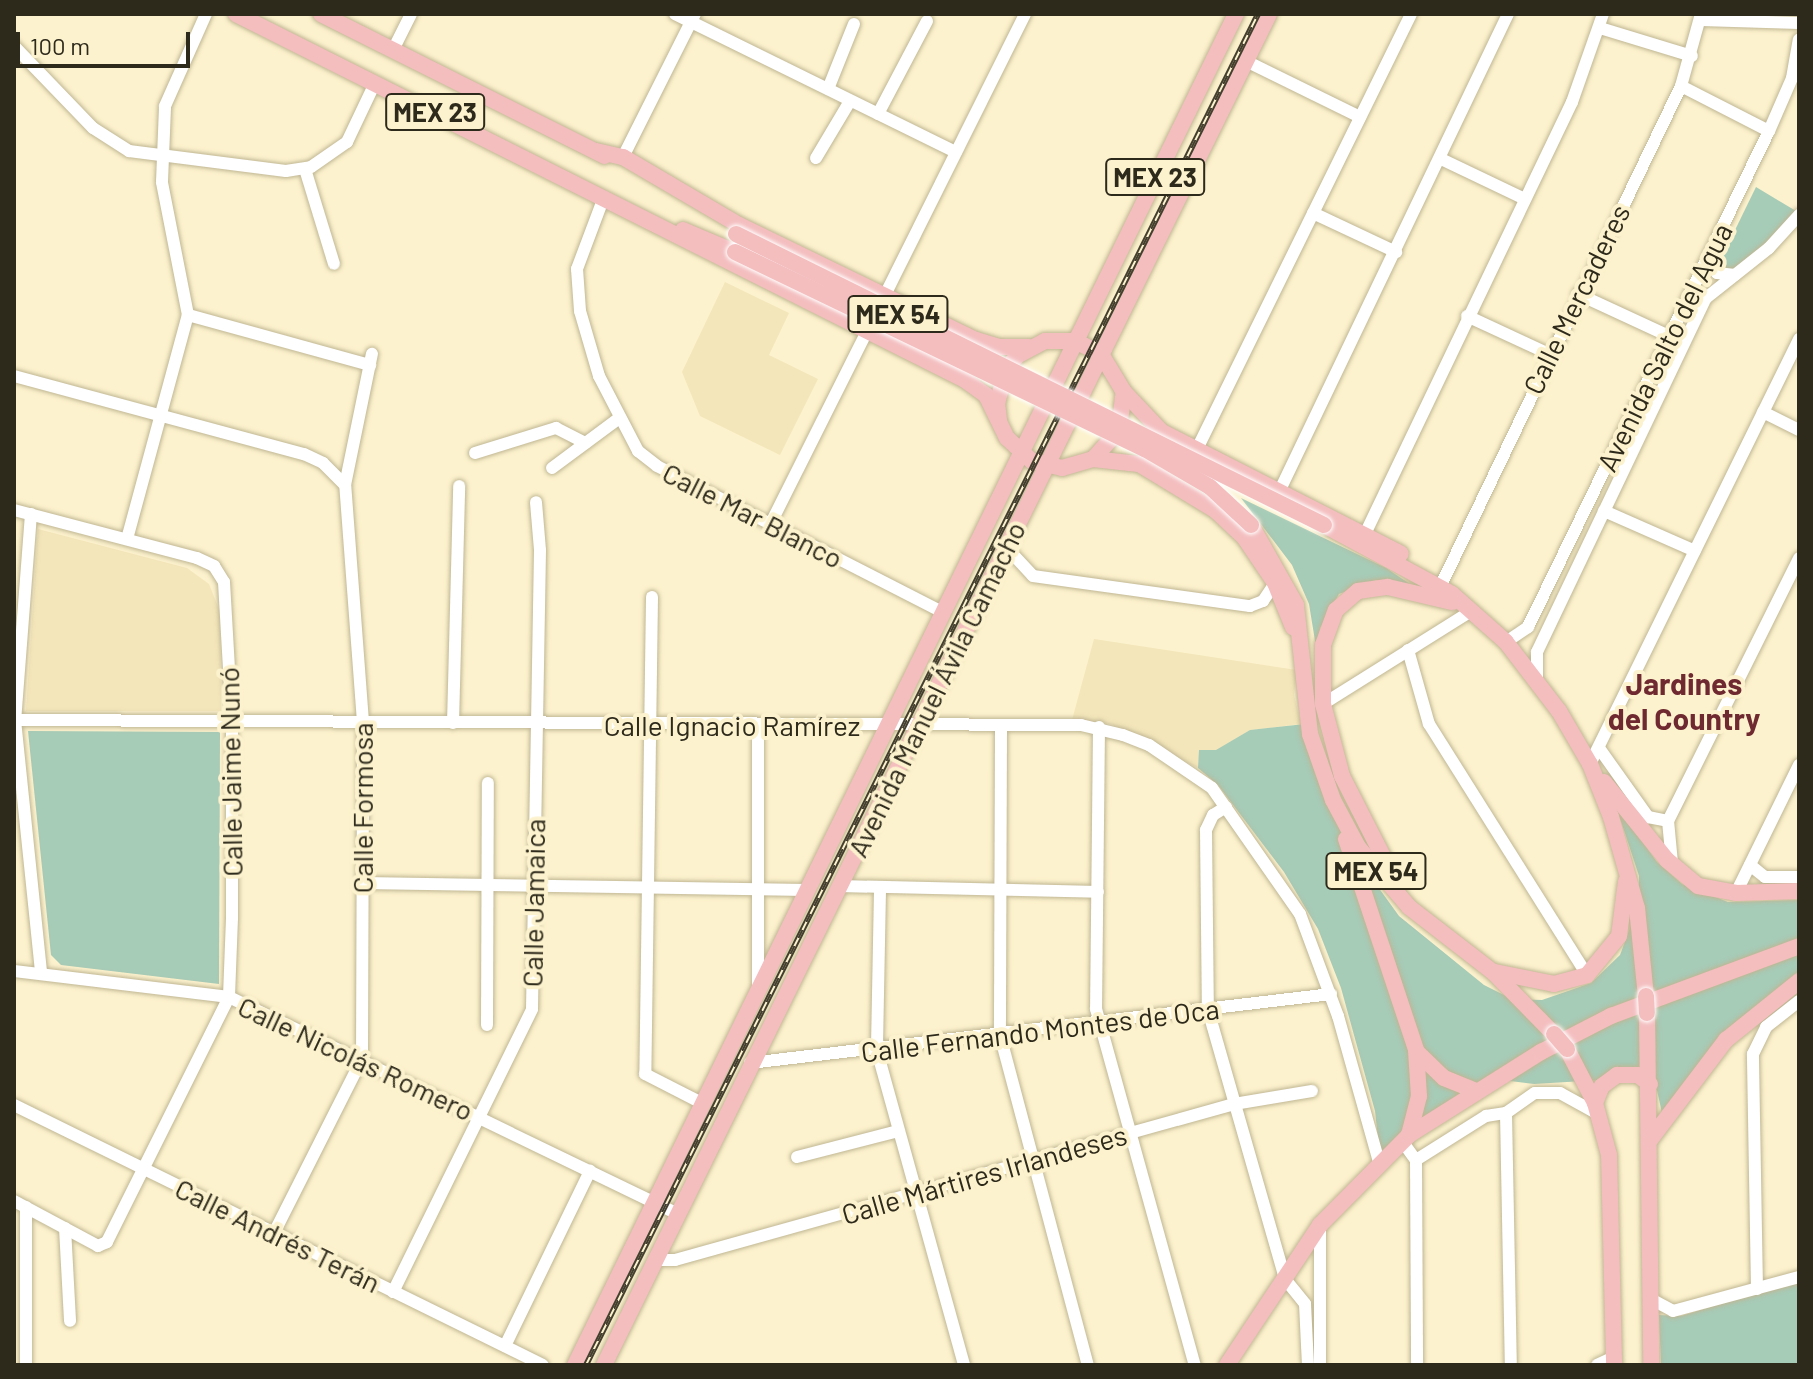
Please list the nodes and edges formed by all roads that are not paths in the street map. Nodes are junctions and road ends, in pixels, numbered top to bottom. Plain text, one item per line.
1 (206, 14) edge
2 (236, 14) edge
3 (321, 14) edge
4 (411, 14) edge
5 (675, 14) edge
6 (1025, 14) edge
7 (1236, 14) edge
8 (1269, 14) edge
9 (1411, 14) edge
10 (1508, 14) edge
11 (1603, 14) edge
12 (1701, 17) edge
13 (693, 18) edge
14 (927, 21) dead end
15 (1799, 23) edge
16 (854, 24) dead end
17 (1600, 28) junction
18 (1799, 40) edge
19 (14, 46) edge
20 (393, 50) junction
21 (1692, 56) junction
22 (1246, 61) junction
23 (375, 83) junction
24 (1681, 86) junction
25 (828, 89) junction
26 (850, 101) junction
27 (878, 114) junction
28 (1360, 117) junction
29 (1769, 131) junction
30 (596, 151) junction
31 (956, 152) junction
32 (161, 156) junction
33 (623, 157) junction
34 (816, 158) dead end
35 (1441, 159) junction
36 (305, 169) junction
37 (604, 197) junction
38 (682, 197) joint
39 (1525, 199) junction
40 (633, 212) junction
41 (1313, 213) junction
42 (1799, 215) edge
43 (1711, 249) junction
44 (1396, 252) junction
45 (334, 264) dead end
46 (1736, 275) junction
47 (1578, 294) junction
48 (885, 295) junction
49 (188, 315) junction
50 (1467, 316) junction
51 (867, 331) junction
52 (958, 331) junction
53 (1669, 336) junction
54 (1799, 339) edge
55 (1075, 341) junction
56 (1031, 347) junction
57 (1101, 354) junction
58 (1549, 354) junction
59 (941, 368) junction
60 (14, 376) edge
61 (1124, 392) junction
62 (1763, 412) junction
63 (161, 414) junction
64 (618, 419) junction
65 (999, 420) junction
66 (1150, 423) junction
67 (1799, 430) edge
68 (585, 443) junction
69 (1196, 451) junction
70 (1613, 451) junction
71 (1020, 452) junction
72 (475, 453) dead end
73 (1093, 459) junction
74 (1629, 459) junction
75 (1128, 461) junction
76 (1046, 466) junction
77 (552, 468) dead end
78 (345, 485) junction
79 (459, 486) dead end
80 (1279, 492) junction
81 (536, 502) dead end
82 (14, 510) edge
83 (1604, 511) junction
84 (31, 514) junction
85 (770, 525) junction
86 (1366, 532) junction
87 (127, 539) junction
88 (1007, 548) junction
89 (1695, 551) junction
90 (1799, 558) edge
91 (1275, 583) junction
92 (1447, 588) junction
93 (652, 597) dead end
94 (1471, 611) junction
95 (942, 612) junction
96 (1506, 642) junction
97 (1300, 646) junction
98 (1408, 650) junction
99 (1537, 679) junction
100 (1323, 704) junction
101 (14, 720) edge
102 (232, 721) junction
103 (363, 722) junction
104 (453, 723) junction
105 (537, 723) junction
106 (651, 724) junction
107 (758, 725) junction
108 (887, 725) junction
109 (918, 726) junction
110 (1001, 727) junction
111 (1099, 727) junction
112 (1599, 748) junction
113 (1590, 764) junction
114 (1799, 765) edge
115 (488, 783) dead end
116 (1226, 807) junction
117 (1340, 814) junction
118 (1668, 821) junction
119 (1644, 822) junction
120 (1626, 865) junction
121 (1750, 865) junction
122 (1674, 867) junction
123 (1799, 877) edge
124 (363, 883) junction
125 (490, 885) junction
126 (534, 885) junction
127 (839, 886) junction
128 (649, 887) junction
129 (758, 889) junction
130 (807, 890) junction
131 (880, 890) junction
132 (1001, 891) junction
133 (1799, 891) edge
134 (1098, 892) junction
135 (1736, 893) junction
136 (1409, 907) junction
137 (1799, 946) edge
138 (14, 971) edge
139 (41, 972) junction
140 (1493, 972) junction
141 (1587, 975) junction
142 (1799, 981) edge
143 (758, 987) junction
144 (1331, 994) junction
145 (229, 997) junction
146 (1799, 1001) edge
147 (1208, 1010) junction
148 (1100, 1023) junction
149 (487, 1025) dead end
150 (1000, 1035) junction
151 (1726, 1040) junction
152 (1416, 1050) junction
153 (877, 1051) junction
154 (1753, 1054) junction
155 (362, 1059) junction
156 (750, 1063) junction
157 (1650, 1084) junction
158 (1312, 1091) dead end
159 (1476, 1091) junction
160 (702, 1103) junction
161 (1234, 1104) junction
162 (14, 1105) edge
163 (1596, 1109) junction
164 (1506, 1113) junction
165 (479, 1116) junction
166 (898, 1131) junction
167 (1134, 1131) junction
168 (1406, 1138) junction
169 (1649, 1141) junction
170 (797, 1157) dead end
171 (1034, 1159) junction
172 (1416, 1160) junction
173 (1379, 1162) junction
174 (145, 1170) junction
175 (590, 1171) junction
176 (920, 1193) junction
177 (654, 1202) junction
178 (20, 1204) edge
179 (677, 1214) junction
180 (1320, 1225) junction
181 (65, 1228) junction
182 (274, 1233) junction
183 (657, 1260) junction
184 (1799, 1277) edge
185 (1285, 1279) junction
186 (1757, 1289) junction
187 (393, 1292) junction
188 (1649, 1298) junction
189 (70, 1321) dead end
190 (505, 1346) junction
191 (1086, 1360) edge
192 (1614, 1362) edge
193 (26, 1365) edge
194 (543, 1365) edge
195 (575, 1365) edge
196 (604, 1365) edge
197 (964, 1365) edge
198 (1195, 1365) edge
199 (1227, 1365) edge
200 (1308, 1365) edge
201 (1320, 1365) edge
202 (1417, 1365) edge
203 (1511, 1365) edge
204 (1597, 1365) edge
205 (1651, 1365) edge

1 - 32 street
2 - 23 main road, MEX 23
3 - 20 main road, MEX 23
4 - 20 street
5 - 13 street
6 - 31 street
7 - 55 main road, Avenida Manuel Ávila Camacho / MEX 23
8 - 22 main road, Avenida Manuel Ávila Camacho / MEX 23
9 - 28 street
10 - 35 street
11 - 17 street
12 - 15 street
12 - 21 street, Calle Mercaderes
13 - 25 street
13 - 33 street
14 - 27 street
16 - 25 street
17 - 21 street
17 - 39 street
18 - 29 street, Avenida Salto del Agua
19 - 32 street
20 - 30 main road, MEX 23
21 - 24 street, Calle Mercaderes
22 - 28 street
22 - 57 main road, Avenida Manuel Ávila Camacho / MEX 23
23 - 36 street
23 - 37 main road, MEX 23
24 - 29 street
24 - 47 street, Calle Mercaderes
25 - 26 street
26 - 27 street
26 - 34 street
27 - 31 street
28 - 41 street
29 - 43 street, Avenida Salto del Agua
30 - 33 main road, MEX 23
30 - 38 main road, MEX 23
31 - 48 street
32 - 36 street
32 - 49 street
33 - 48 main road, MEX 23
35 - 39 street
35 - 44 street
36 - 45 street
37 - 40 main road, MEX 23
37 - 64 street, Calle Mar Blanco
38 - 92 main road, MEX 54, bridge
39 - 50 street
40 - 51 main road, MEX 23
40 - 97 main road, MEX 54, bridge
41 - 44 street
41 - 69 street
42 - 46 street, Avenida Salto del Agua
43 - 46 street
43 - 53 street, Avenida Salto del Agua
44 - 80 street
46 - 74 street, Avenida Salto del Agua
47 - 53 street
47 - 58 street, Calle Mercaderes
48 - 52 main road, MEX 23
49 - 63 street
49 - 78 street, Calle Formosa
50 - 58 street
50 - 86 street
51 - 59 main road, MEX 23
51 - 85 street
52 - 56 main road, MEX 23
52 - 59 main road
53 - 70 street, Avenida Salto del Agua
54 - 62 street
55 - 56 main road, MEX 23
55 - 57 main road
55 - 71 main road, Avenida Manuel Ávila Camacho
56 - 65 main road
57 - 61 main road
57 - 76 main road, Avenida Manuel Ávila Camacho
58 - 92 street, Calle Mercaderes
59 - 65 main road, MEX 23
60 - 63 street
61 - 66 main road, MEX 54
61 - 73 main road
62 - 67 street
62 - 89 street
63 - 78 street
63 - 87 street
64 - 68 street
64 - 85 street, Calle Mar Blanco
65 - 71 main road, MEX 23
66 - 69 main road, MEX 54
66 - 75 main road
68 - 72 street
68 - 77 street
69 - 80 main road, MEX 54
70 - 74 street
70 - 96 street, Avenida Salto del Agua
71 - 76 main road, MEX 23
71 - 95 main road, Avenida Manuel Ávila Camacho
73 - 75 main road, MEX 54
73 - 76 main road
74 - 83 street, Avenida Salto del Agua
75 - 91 main road, MEX 54
76 - 88 main road, Avenida Manuel Ávila Camacho
78 - 103 street, Calle Formosa
79 - 104 street
80 - 86 main road, MEX 54
81 - 105 street, Calle Jamaica
82 - 84 street, Calle Jaime Nunó
83 - 89 street
83 - 99 street, Avenida Salto del Agua
84 - 87 street, Calle Jaime Nunó
84 - 101 street
85 - 95 street, Calle Mar Blanco
86 - 92 main road, MEX 54
87 - 102 street, Calle Jaime Nunó
88 - 91 street
88 - 109 main road, Avenida Manuel Ávila Camacho
89 - 112 street
90 - 118 street
91 - 97 main road, MEX 54
92 - 94 main road, MEX 54
93 - 106 street
94 - 96 main road, MEX 54
94 - 98 street
94 - 100 main road
95 - 108 main road, Avenida Manuel Ávila Camacho
96 - 99 main road, MEX 54
97 - 117 main road, MEX 54
98 - 100 street
98 - 141 street
99 - 113 main road, MEX 54
100 - 136 main road
101 - 102 street, Calle Ignacio Ramírez
101 - 139 street
102 - 103 street, Calle Ignacio Ramírez
102 - 145 street, Calle Jaime Nunó
103 - 104 street, Calle Ignacio Ramírez
103 - 124 street, Calle Formosa
104 - 105 street, Calle Ignacio Ramírez
105 - 106 street, Calle Ignacio Ramírez
105 - 126 street, Calle Jamaica
106 - 107 street, Calle Ignacio Ramírez
106 - 128 street
107 - 108 street, Calle Ignacio Ramírez
107 - 129 street
108 - 109 street, Calle Ignacio Ramírez
108 - 130 main road, Avenida Manuel Ávila Camacho
109 - 110 street, Calle Ignacio Ramírez
109 - 127 main road, Avenida Manuel Ávila Camacho
110 - 111 street, Calle Ignacio Ramírez
110 - 132 street
111 - 116 street, Calle Ignacio Ramírez
111 - 134 street
112 - 113 street
112 - 119 street
113 - 119 main road
113 - 120 main road, MEX 54
114 - 121 street
115 - 125 street
116 - 144 street, Calle Ignacio Ramírez
116 - 147 street
117 - 136 main road, MEX 54
117 - 152 main road
118 - 119 street
118 - 122 street
119 - 122 main road
120 - 141 main road
120 - 157 main road, MEX 54
121 - 123 street
121 - 135 street
122 - 135 main road
124 - 125 street
124 - 155 street, Calle Formosa
125 - 126 street
125 - 149 street
126 - 128 street
126 - 165 street, Calle Jamaica
127 - 131 street
127 - 156 main road, Avenida Manuel Ávila Camacho
128 - 129 street
128 - 160 street
129 - 130 street
129 - 143 street
130 - 143 main road, Avenida Manuel Ávila Camacho
131 - 132 street
131 - 153 street
132 - 134 street
132 - 150 street
133 - 135 main road
134 - 148 street
136 - 140 main road, MEX 54
137 - 159 main road
138 - 139 street, Calle Nicolás Romero
139 - 145 street, Calle Nicolás Romero
140 - 141 main road
140 - 163 main road, MEX 54, bridge
142 - 151 main road
143 - 160 main road, Avenida Manuel Ávila Camacho
144 - 147 street, Calle Fernando Montes de Oca
144 - 173 street, Calle Ignacio Ramírez
145 - 155 street, Calle Nicolás Romero
145 - 174 street, Calle Jaime Nunó
146 - 154 street
147 - 148 street, Calle Fernando Montes de Oca
147 - 161 street
148 - 150 street, Calle Fernando Montes de Oca
148 - 167 street
150 - 153 street, Calle Fernando Montes de Oca
150 - 171 street
151 - 154 street
151 - 169 main road
152 - 159 main road
152 - 168 main road
153 - 156 street, Calle Fernando Montes de Oca
153 - 166 street
154 - 186 street
155 - 165 street, Calle Nicolás Romero
155 - 182 street, Calle Formosa
156 - 179 main road, Avenida Manuel Ávila Camacho
157 - 163 main road
157 - 169 main road, MEX 54
158 - 161 street, Calle Mártires Irlandeses
159 - 168 main road
160 - 177 main road, Avenida Manuel Ávila Camacho
161 - 167 street, Calle Mártires Irlandeses
161 - 185 street
162 - 174 street, Calle Andrés Terán
163 - 164 street
163 - 192 main road, MEX 54
164 - 172 street
164 - 203 street
165 - 175 street, Calle Nicolás Romero
165 - 187 street, Calle Jamaica
166 - 170 street
166 - 176 street
167 - 171 street, Calle Mártires Irlandeses
167 - 198 street
168 - 172 street
168 - 173 main road
169 - 188 main road, MEX 54
171 - 176 street, Calle Mártires Irlandeses
171 - 191 street
172 - 202 street
173 - 180 main road
174 - 181 street, Calle Jaime Nunó
174 - 182 street, Calle Andrés Terán
175 - 177 street, Calle Nicolás Romero
175 - 190 street
176 - 183 street, Calle Mártires Irlandeses
176 - 197 street
177 - 179 street, Calle Nicolás Romero
177 - 195 main road, Avenida Manuel Ávila Camacho
178 - 181 street
178 - 193 street
179 - 183 main road, Avenida Manuel Ávila Camacho
180 - 185 main road
180 - 201 street
181 - 189 street
182 - 187 street, Calle Andrés Terán
183 - 196 main road, Avenida Manuel Ávila Camacho
184 - 186 street
185 - 199 main road
185 - 200 street
186 - 188 street
187 - 190 street, Calle Andrés Terán
188 - 205 main road, MEX 54
190 - 194 street, Calle Andrés Terán
192 - 204 street

